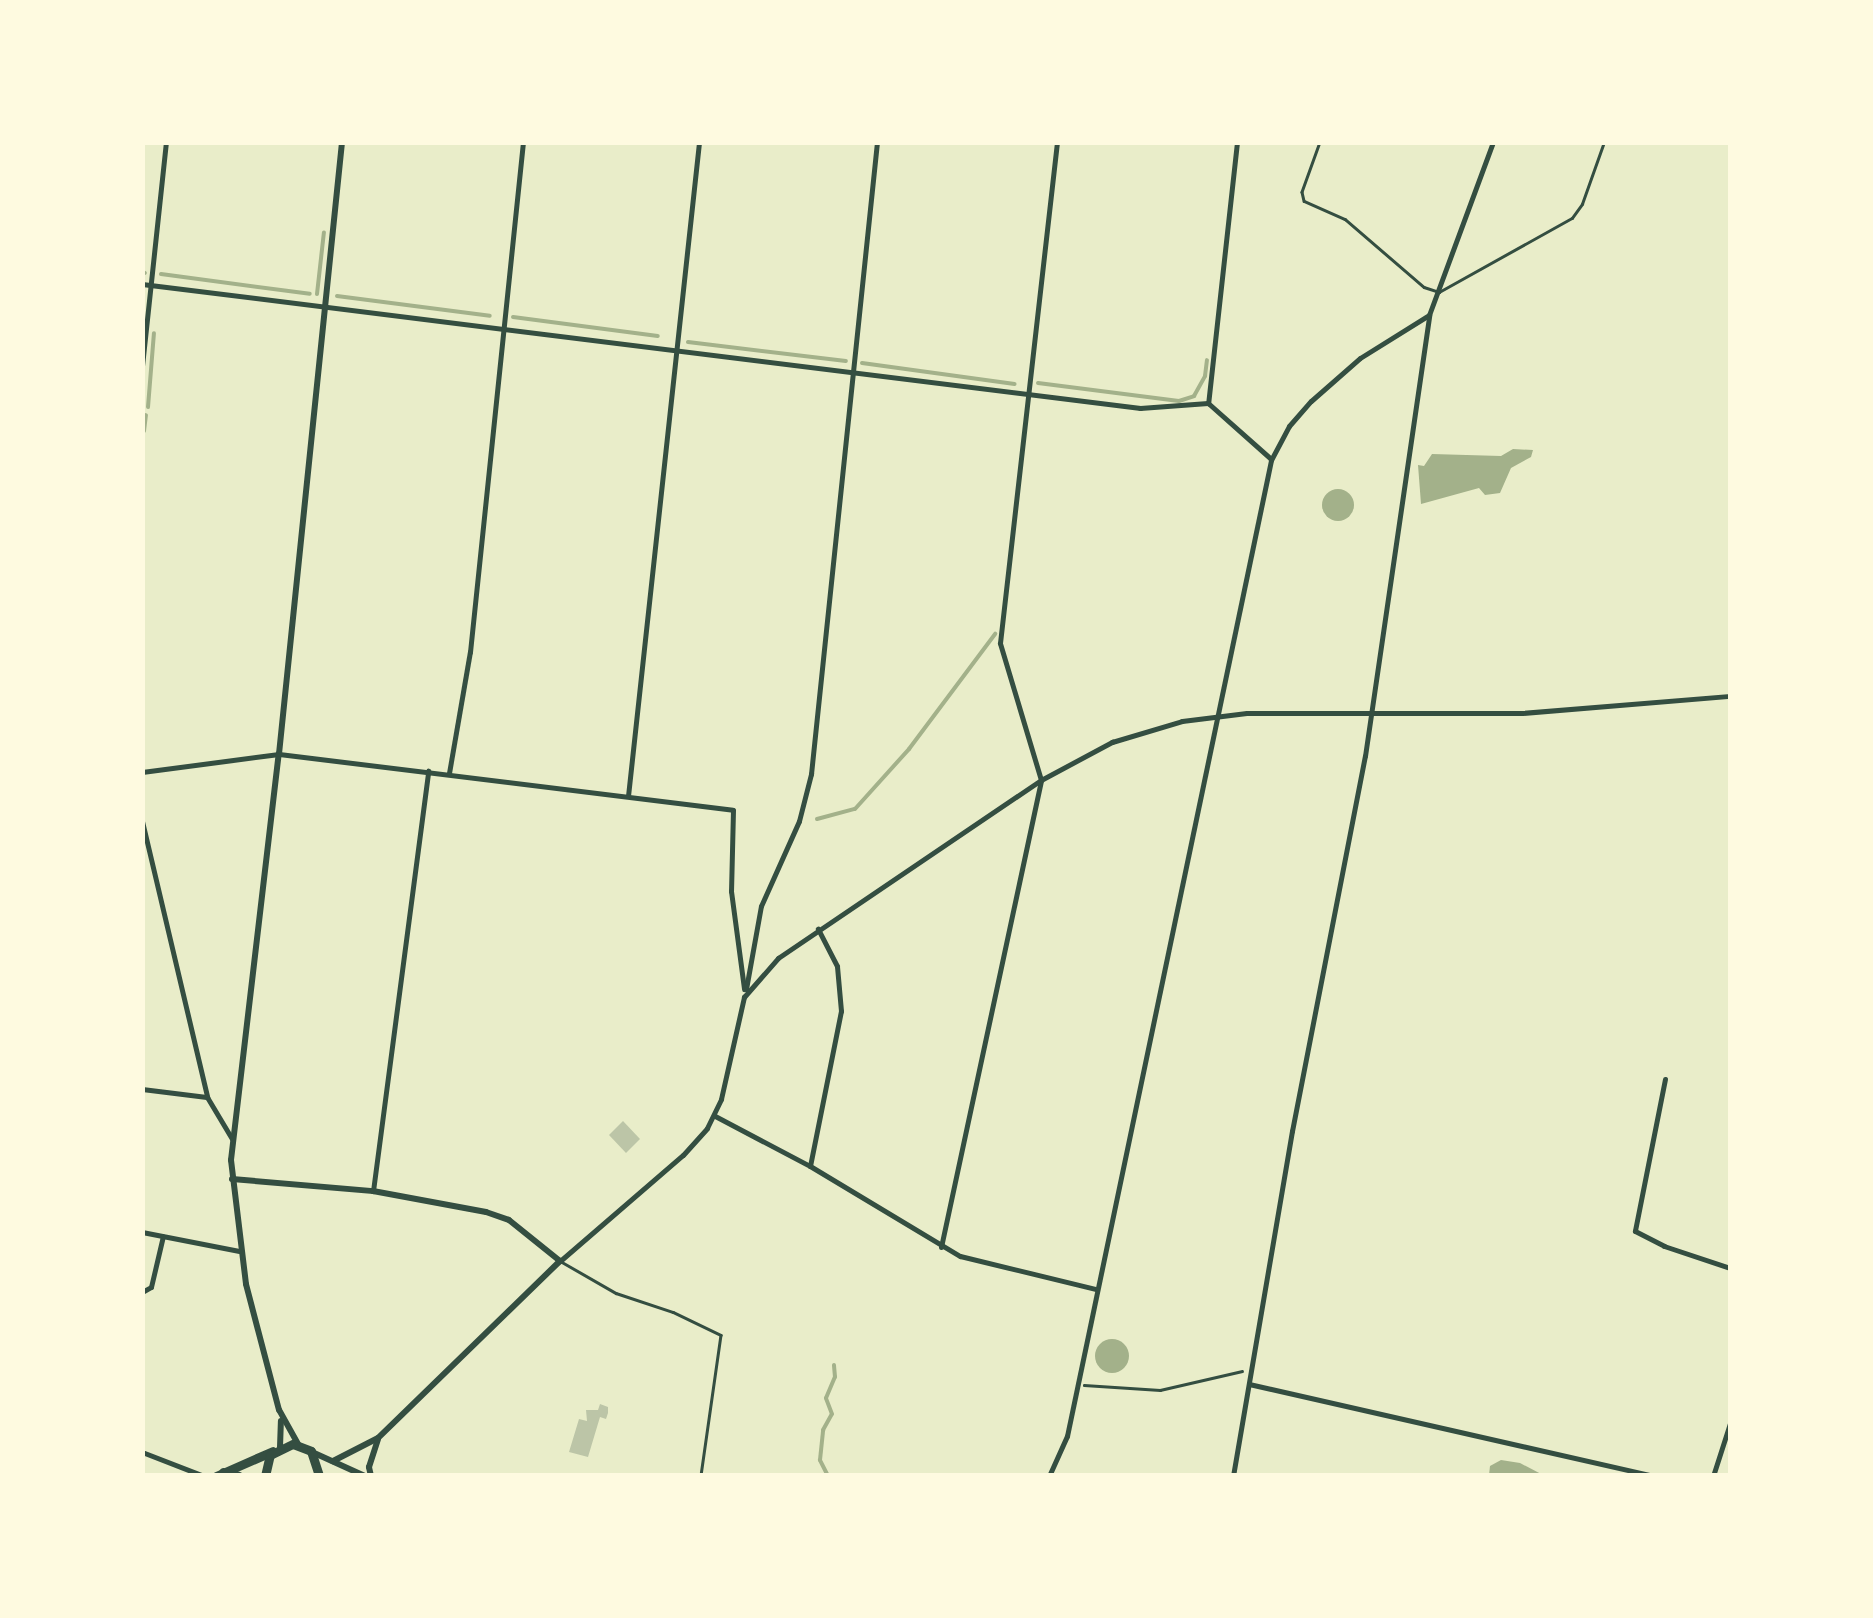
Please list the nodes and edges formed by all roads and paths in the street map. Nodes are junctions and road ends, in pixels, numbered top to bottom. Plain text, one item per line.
1 (166, 142) edge
2 (342, 142) edge
3 (523, 142) edge
4 (699, 142) edge
5 (877, 142) edge
6 (1057, 142) edge
7 (1237, 142) edge
8 (1320, 142) edge
9 (1493, 142) edge
10 (1604, 142) edge
11 (142, 284) edge
12 (151, 285) junction
13 (1439, 292) junction
14 (326, 308) junction
15 (1429, 315) junction
16 (503, 326) junction
17 (676, 348) junction
18 (142, 366) edge
19 (852, 372) junction
20 (1030, 394) junction
21 (1208, 403) junction
22 (1272, 460) junction
23 (1730, 696) edge
24 (1370, 710) junction
25 (1216, 715) junction
26 (142, 753) edge
27 (279, 754) junction
28 (142, 769) edge
29 (428, 770) junction
30 (450, 773) junction
31 (1041, 780) junction
32 (628, 796) junction
33 (142, 821) edge
34 (818, 929) junction
35 (744, 997) junction
36 (1666, 1080) dead end
37 (142, 1089) edge
38 (208, 1096) junction
39 (715, 1116) junction
40 (232, 1139) junction
41 (810, 1166) junction
42 (232, 1179) junction
43 (373, 1191) junction
44 (142, 1232) edge
45 (163, 1236) junction
46 (940, 1247) junction
47 (238, 1251) junction
48 (560, 1261) junction
49 (1730, 1268) edge
50 (1096, 1290) junction
51 (142, 1292) edge
52 (1242, 1370) dead end
53 (1077, 1384) junction
54 (1249, 1384) junction
55 (279, 1410) junction
56 (1730, 1423) edge
57 (378, 1438) junction
58 (299, 1445) junction
59 (278, 1449) junction
60 (311, 1451) junction
61 (142, 1452) edge
62 (333, 1461) junction
63 (219, 1474) edge
64 (204, 1476) edge
65 (238, 1476) edge
66 (265, 1476) edge
67 (320, 1476) edge
68 (339, 1476) edge
69 (356, 1476) edge
70 (368, 1476) edge
71 (701, 1476) edge
72 (1048, 1476) edge
73 (1233, 1476) edge
74 (1655, 1476) edge
75 (1713, 1476) edge

1 - 12 street
2 - 14 street
3 - 16 street
4 - 17 street
5 - 19 street
6 - 20 street
7 - 21 street
8 - 13 lane
9 - 13 street
10 - 13 lane
11 - 12 street
12 - 14 street
12 - 18 street
13 - 15 street
14 - 16 street
14 - 27 street
15 - 22 street
15 - 24 street
16 - 17 street
16 - 30 street
17 - 19 street
17 - 32 street
19 - 20 street
19 - 35 street
20 - 21 street
20 - 31 street
21 - 22 street
22 - 25 street
23 - 24 street
24 - 25 street
24 - 54 street
25 - 31 street
25 - 50 street
26 - 28 street
27 - 28 street
27 - 29 street
27 - 40 street
29 - 30 street
29 - 43 street
30 - 32 street
31 - 34 street
31 - 46 street
32 - 35 street
33 - 38 street
34 - 35 street
34 - 41 street
35 - 39 street
36 - 49 street
37 - 38 street
38 - 40 street
39 - 41 street
39 - 48 street
40 - 42 street
41 - 46 street
42 - 43 street
42 - 47 street
43 - 48 street
44 - 45 street
45 - 47 street
45 - 51 street
46 - 50 street
47 - 55 street
48 - 57 street
48 - 71 lane
50 - 53 street
52 - 53 path
53 - 72 street
54 - 73 street
54 - 74 street
55 - 58 street
55 - 59 street
56 - 75 street
57 - 62 street
57 - 70 street
58 - 59 main road
58 - 60 main road
59 - 63 main road
59 - 66 main road
60 - 62 street
60 - 67 main road
61 - 64 street
62 - 70 street
63 - 65 main road
68 - 69 street

